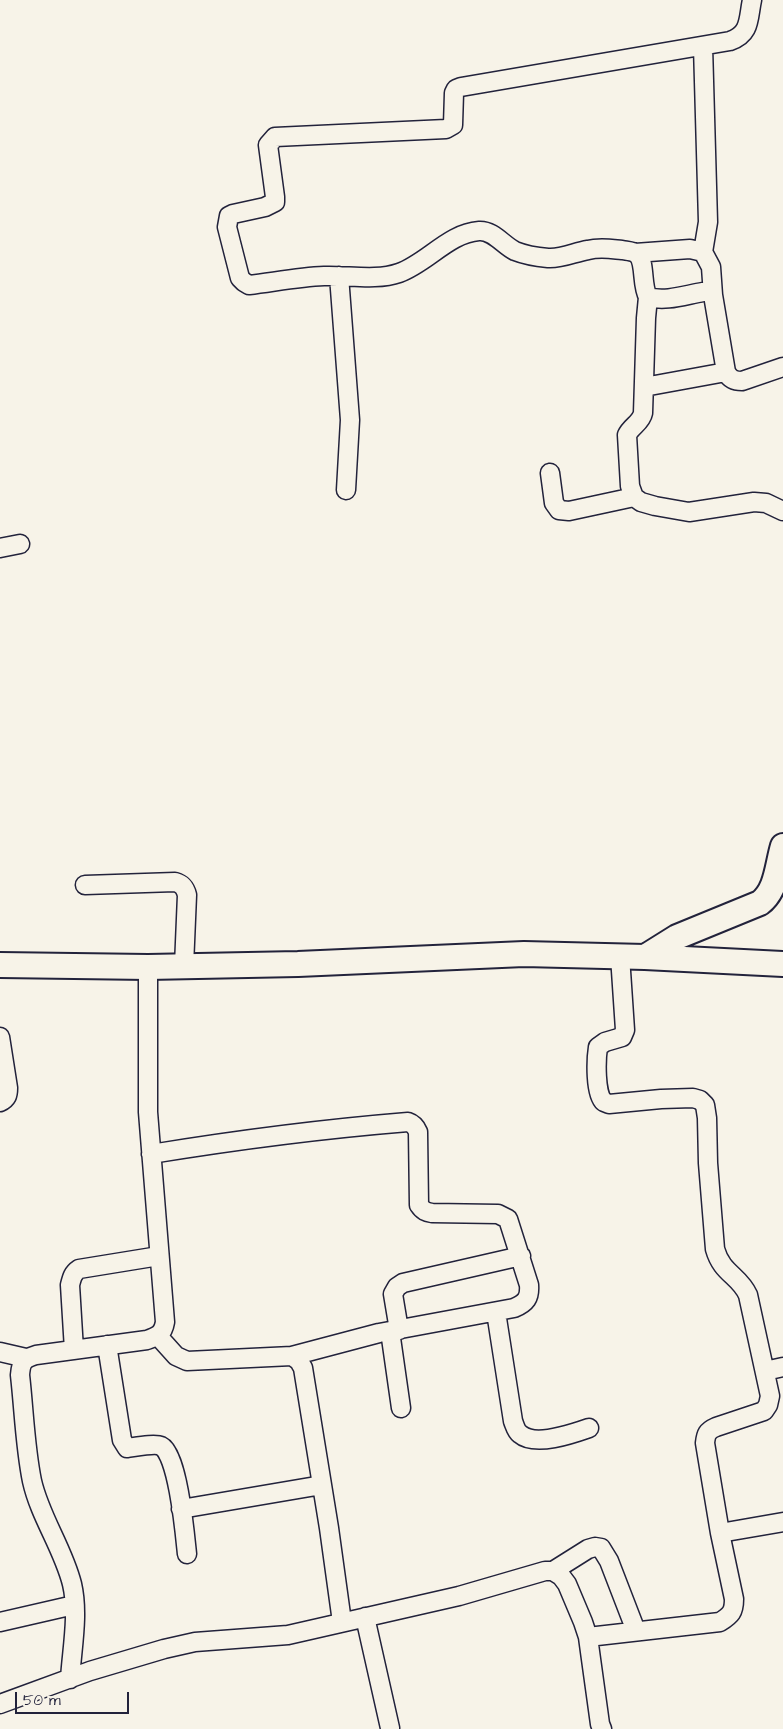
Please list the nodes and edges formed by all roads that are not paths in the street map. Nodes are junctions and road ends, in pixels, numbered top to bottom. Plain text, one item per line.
1 (752, 0) edge
2 (703, 46) junction
3 (635, 252) junction
4 (703, 252) junction
5 (338, 276) junction
6 (713, 295) junction
7 (648, 297) junction
8 (783, 367) edge
9 (726, 372) junction
10 (644, 387) junction
11 (550, 473) dead end
12 (346, 490) dead end
13 (634, 497) junction
14 (783, 511) edge
15 (20, 544) dead end
16 (0, 548) edge
17 (783, 846) edge
18 (85, 885) dead end
19 (620, 956) junction
20 (645, 957) junction
21 (783, 964) edge
22 (0, 965) edge
23 (184, 966) junction
24 (148, 967) junction
25 (0, 1037) edge
26 (0, 1102) edge
27 (151, 1154) junction
28 (159, 1256) junction
29 (521, 1256) junction
30 (496, 1312) junction
31 (394, 1330) junction
32 (158, 1336) junction
33 (107, 1346) junction
34 (74, 1350) junction
35 (0, 1352) edge
36 (292, 1356) junction
37 (26, 1358) junction
38 (783, 1367) edge
39 (765, 1371) junction
40 (401, 1408) dead end
41 (589, 1428) dead end
42 (322, 1485) junction
43 (181, 1509) junction
44 (783, 1522) edge
45 (720, 1534) junction
46 (187, 1554) dead end
47 (553, 1571) junction
48 (74, 1605) junction
49 (365, 1617) junction
50 (0, 1622) edge
51 (342, 1622) junction
52 (636, 1631) junction
53 (588, 1637) junction
54 (70, 1678) junction
55 (0, 1704) edge
56 (390, 1728) edge
57 (602, 1729) edge

1 - 2 street
2 - 4 street
2 - 5 street
3 - 4 street
3 - 5 street
3 - 7 street
4 - 6 street
5 - 12 street
6 - 7 street
6 - 9 street
7 - 10 street
8 - 9 street
9 - 10 street
10 - 13 street
11 - 13 street
13 - 14 street
15 - 16 street
17 - 20 street
18 - 23 street
19 - 20 street
19 - 23 street
19 - 39 street
20 - 21 street
22 - 24 street
23 - 24 street
24 - 27 street
25 - 26 street
27 - 28 street
27 - 29 street
28 - 32 street
28 - 34 street
29 - 30 street
29 - 31 street
30 - 31 street
30 - 41 street
31 - 36 street
31 - 40 street
32 - 33 street
32 - 36 street
33 - 34 street
33 - 43 street
34 - 37 street
35 - 37 street
36 - 42 street
37 - 48 street
38 - 39 street
39 - 45 street
42 - 43 street
42 - 51 street
43 - 46 street
44 - 45 street
45 - 52 street
47 - 49 street
47 - 52 street
47 - 53 street
48 - 50 street
48 - 54 street
49 - 51 street
49 - 56 street
51 - 54 street
52 - 53 street
53 - 57 street
54 - 55 street

